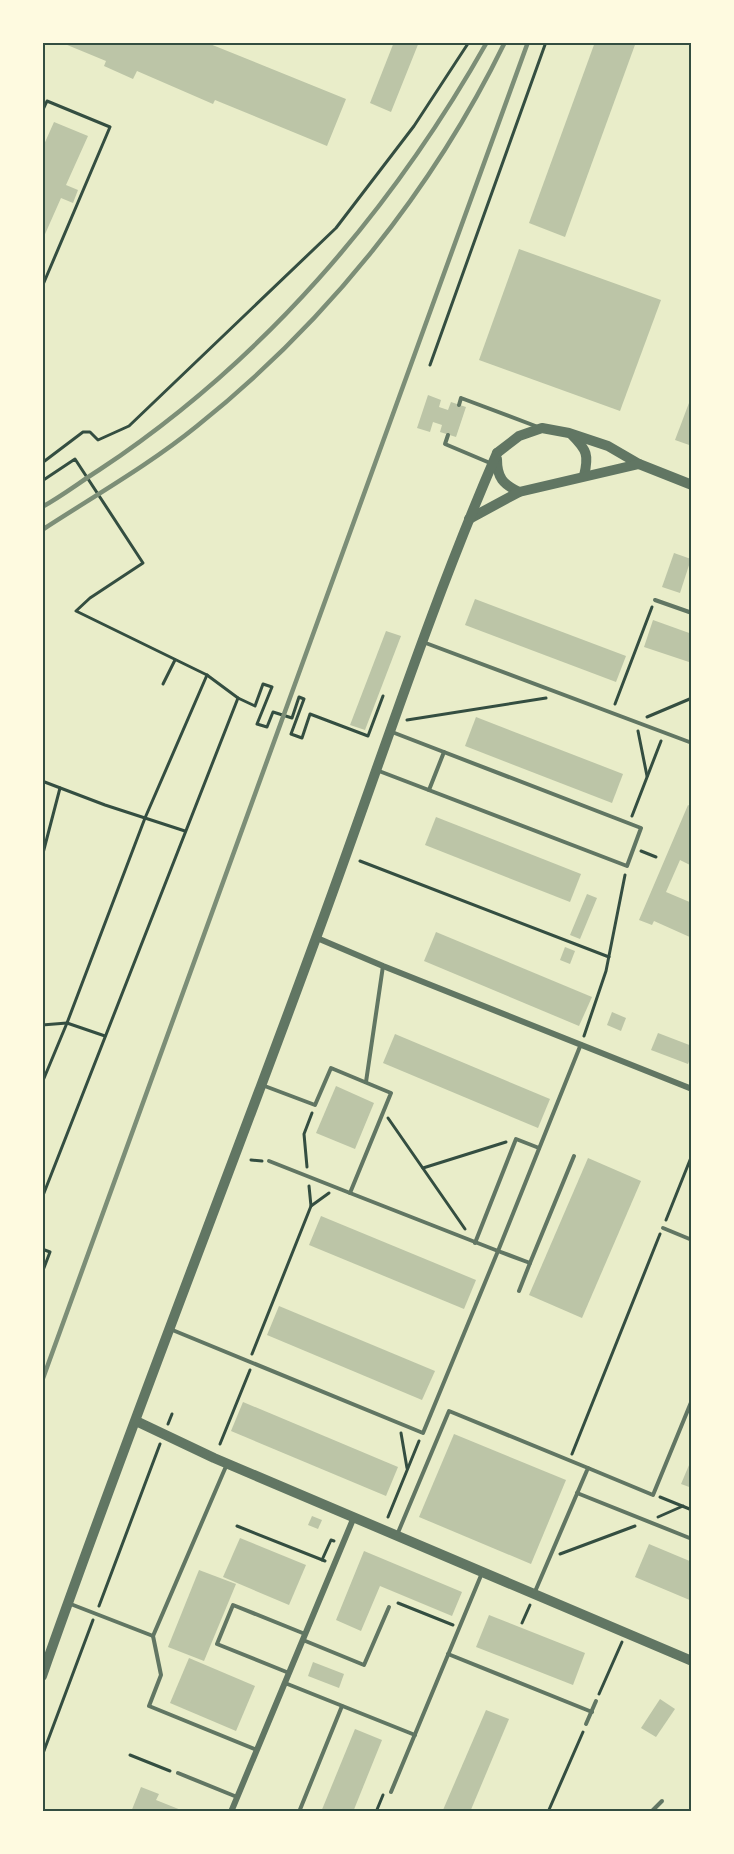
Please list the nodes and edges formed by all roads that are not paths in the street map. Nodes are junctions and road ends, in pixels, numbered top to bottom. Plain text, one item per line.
1 (459, 405) dead end
2 (542, 428) junction
3 (569, 433) junction
4 (448, 435) dead end
5 (494, 458) junction
6 (639, 464) junction
7 (584, 476) junction
8 (692, 485) edge
9 (519, 492) junction
10 (469, 519) junction
11 (655, 600) road end
12 (692, 613) edge
13 (422, 641) junction
14 (389, 731) junction
15 (692, 743) edge
16 (444, 752) junction
17 (375, 769) junction
18 (429, 790) junction
19 (317, 938) junction
20 (383, 966) junction
21 (581, 1044) junction
22 (366, 1082) junction
23 (261, 1085) junction
24 (692, 1089) edge
25 (539, 1148) junction
26 (574, 1156) dead end
27 (269, 1161) dead end
28 (350, 1193) junction
29 (663, 1228) road end
30 (692, 1240) edge
31 (475, 1242) junction
32 (498, 1251) junction
33 (530, 1263) junction
34 (519, 1291) dead end
35 (170, 1329) junction
36 (692, 1400) edge
37 (136, 1421) junction
38 (227, 1464) junction
39 (588, 1468) junction
40 (577, 1493) junction
41 (354, 1517) junction
42 (397, 1536) junction
43 (692, 1539) edge
44 (482, 1572) junction
45 (534, 1595) junction
46 (68, 1602) junction
47 (389, 1607) road end
48 (153, 1636) junction
49 (304, 1637) junction
50 (448, 1654) junction
51 (692, 1661) edge
52 (289, 1674) junction
53 (42, 1676) edge
54 (285, 1683) junction
55 (596, 1701) road end
56 (342, 1706) junction
57 (592, 1712) junction
58 (586, 1724) road end
59 (415, 1735) junction
60 (257, 1749) junction
61 (178, 1773) road end
62 (392, 1792) dead end
63 (237, 1797) junction
64 (662, 1801) dead end
65 (231, 1812) edge
66 (299, 1812) edge
67 (651, 1812) edge

1 - 2 lane
2 - 3 street
2 - 5 street
3 - 6 street
3 - 7 street
4 - 5 lane
5 - 9 street
5 - 10 street
6 - 7 street
6 - 8 street
7 - 9 street
9 - 10 street
10 - 13 street
11 - 12 lane
13 - 14 street
13 - 15 lane
14 - 16 lane
14 - 17 street
16 - 18 lane
16 - 18 lane
17 - 18 lane
17 - 19 street
19 - 20 street
19 - 23 street
20 - 21 street
20 - 22 lane
21 - 24 street
21 - 25 lane
22 - 23 lane
22 - 28 lane
23 - 35 street
25 - 31 lane
25 - 32 lane
26 - 33 lane
27 - 28 lane
28 - 31 lane
29 - 30 lane
31 - 32 lane
32 - 33 lane
32 - 35 lane
33 - 34 lane
35 - 37 street
36 - 39 lane
37 - 38 street
37 - 46 street
38 - 41 street
38 - 48 lane
39 - 40 lane
39 - 42 lane
40 - 43 lane
40 - 45 lane
41 - 42 street
41 - 49 street
42 - 44 street
44 - 45 street
44 - 50 lane
45 - 51 street
46 - 48 lane
46 - 53 street
47 - 49 lane
48 - 60 lane
49 - 52 street
49 - 52 lane
50 - 57 lane
50 - 59 lane
52 - 54 street
54 - 56 lane
54 - 60 street
55 - 57 lane
56 - 59 lane
56 - 66 lane
57 - 58 lane
59 - 62 lane
60 - 63 street
61 - 63 lane
63 - 65 street
64 - 67 lane

